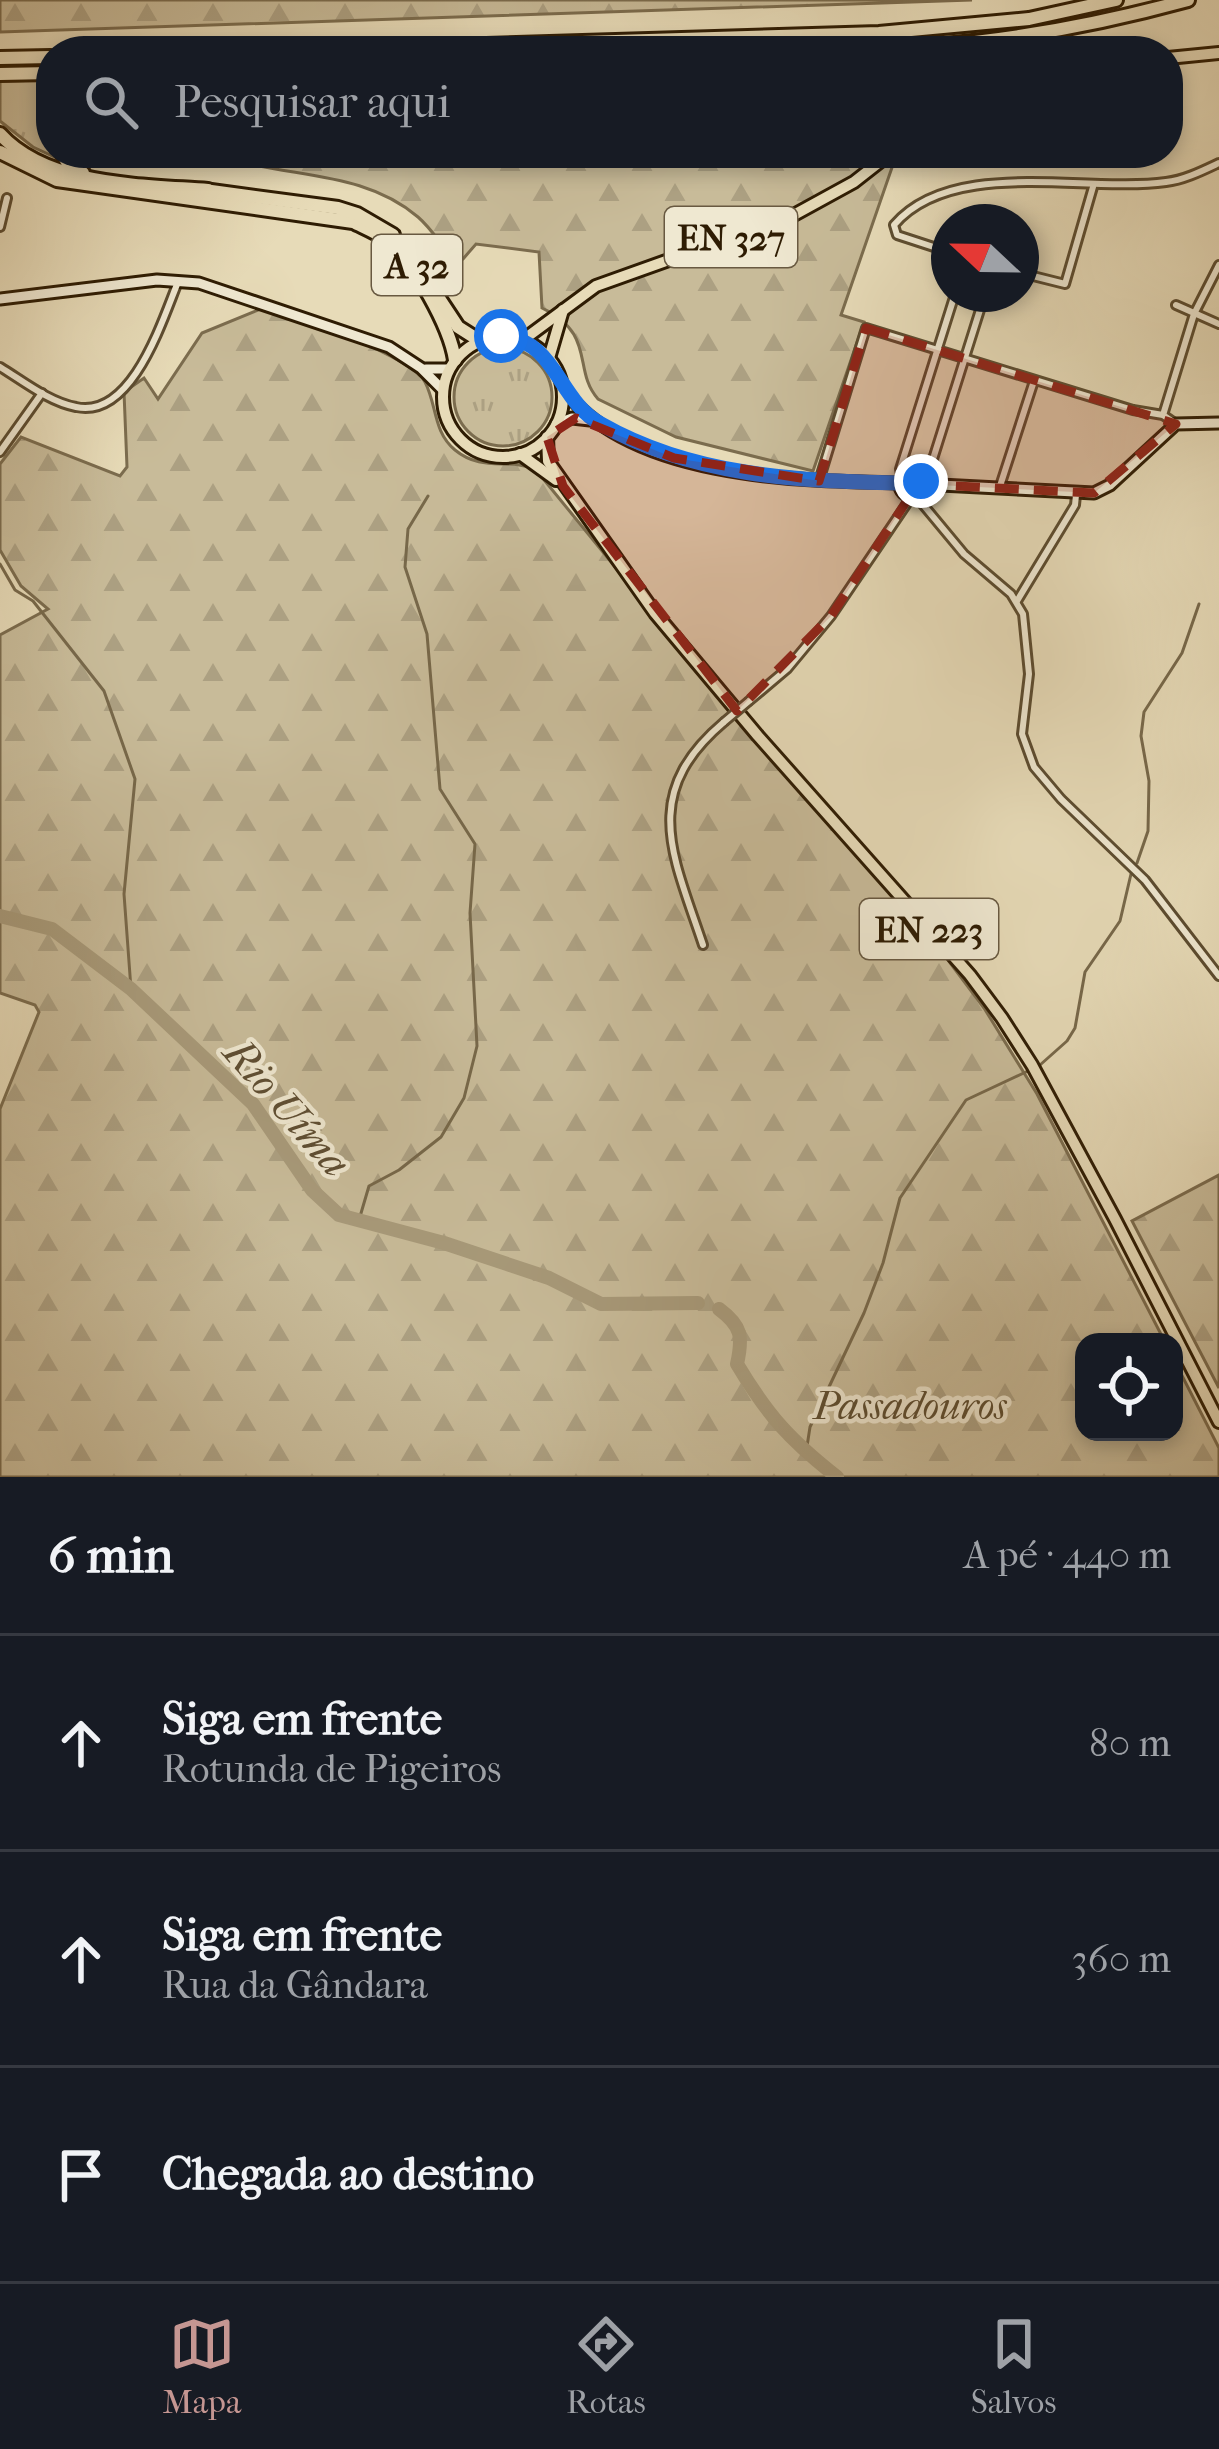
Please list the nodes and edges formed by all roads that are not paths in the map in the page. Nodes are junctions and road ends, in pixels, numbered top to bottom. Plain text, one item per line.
1 (1115, 0) edge
2 (1188, 0) edge
3 (772, 36) edge
4 (1034, 36) edge
5 (1219, 53) edge
6 (36, 57) edge
7 (1183, 57) edge
8 (0, 58) edge
9 (36, 73) edge
10 (0, 74) edge
11 (0, 134) edge
12 (0, 148) edge
13 (36, 162) edge
14 (1219, 164) edge
15 (50, 168) edge
16 (76, 168) edge
17 (871, 168) edge
18 (89, 177) junction
19 (1094, 187) junction
20 (203, 197) junction
21 (8, 198) dead end
22 (302, 210) junction
23 (0, 227) edge
24 (931, 245) edge
25 (1219, 265) edge
26 (1039, 278) edge
27 (178, 281) junction
28 (0, 298) edge
29 (1176, 305) dead end
30 (564, 307) junction
31 (949, 312) edge
32 (979, 312) edge
33 (1194, 314) junction
34 (1219, 324) edge
35 (480, 340) junction
36 (523, 340) junction
37 (937, 351) junction
38 (549, 358) junction
39 (964, 359) junction
40 (452, 365) junction
41 (0, 367) edge
42 (421, 368) junction
43 (1034, 381) junction
44 (562, 387) junction
45 (443, 390) junction
46 (42, 393) junction
47 (1163, 415) junction
48 (596, 421) junction
49 (1219, 423) edge
50 (556, 424) junction
51 (1176, 424) junction
52 (547, 437) junction
53 (0, 452) edge
54 (520, 454) junction
55 (901, 481) junction
56 (819, 482) junction
57 (563, 486) junction
58 (917, 489) junction
59 (999, 489) junction
60 (1076, 495) junction
61 (1017, 602) junction
62 (703, 945) dead end
63 (1219, 976) edge
64 (1219, 1423) edge

1 - 3 highway
2 - 4 highway
5 - 7 main road
6 - 8 highway
9 - 10 highway
11 - 13 highway, A 32
12 - 20 highway, A 32
14 - 19 street
15 - 18 highway, A 32
16 - 18 highway
17 - 30 main road, EN 327
18 - 20 highway, A 32
19 - 24 street
19 - 26 street
20 - 22 highway, A 32
21 - 23 street
22 - 35 highway, A 32
22 - 40 highway, A 32
25 - 33 street
27 - 28 main road
27 - 42 main road
27 - 46 street
29 - 33 street
30 - 36 main road, EN 327
30 - 38 main road
31 - 37 street
32 - 39 street
33 - 34 street
33 - 47 street
35 - 36 main road
35 - 40 main road
36 - 38 main road
37 - 39 street
37 - 55 street
37 - 56 street
38 - 44 main road
39 - 43 street
39 - 58 street
40 - 42 main road
40 - 45 main road
41 - 46 street
42 - 45 main road
43 - 47 street
43 - 59 street
44 - 48 main road
44 - 50 main road
45 - 54 main road
46 - 53 street
47 - 51 street
48 - 50 main road
48 - 56 main road
49 - 51 main road
50 - 52 main road
51 - 60 main road
52 - 54 main road
52 - 57 main road, EN 223
54 - 57 main road, EN 223
55 - 56 main road
55 - 58 main road
55 - 58 main road
57 - 64 main road, EN 223
58 - 59 main road
58 - 61 street
58 - 62 street, bridge
59 - 60 main road
60 - 61 street
61 - 63 street

